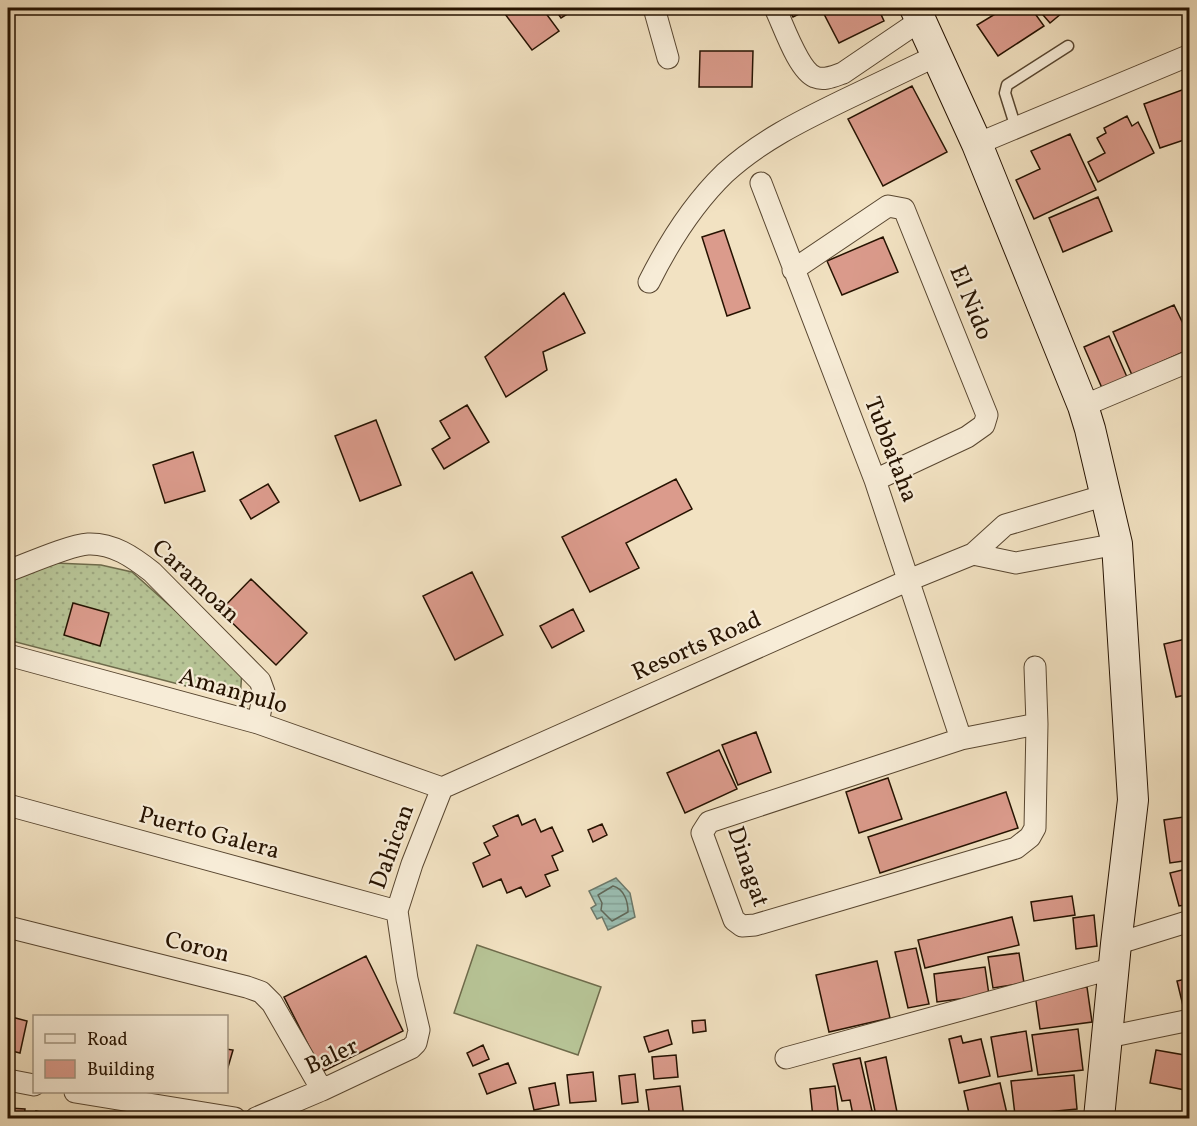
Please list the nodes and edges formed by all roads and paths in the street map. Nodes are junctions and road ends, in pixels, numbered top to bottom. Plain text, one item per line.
1 (654, 8) edge
2 (775, 8) edge
3 (918, 14) edge
4 (1068, 46) dead end
5 (938, 55) junction
6 (1190, 55) edge
7 (668, 58) dead end
8 (1016, 128) junction
9 (977, 144) junction
10 (761, 183) dead end
11 (793, 270) junction
12 (649, 282) dead end
13 (1190, 361) edge
14 (1083, 405) junction
15 (875, 480) junction
16 (1106, 495) junction
17 (1118, 543) junction
18 (973, 554) junction
19 (8, 571) edge
20 (909, 580) junction
21 (8, 655) edge
22 (1035, 667) dead end
23 (258, 723) junction
24 (1037, 724) junction
25 (962, 739) junction
26 (442, 788) junction
27 (8, 805) edge
28 (396, 911) junction
29 (1190, 921) edge
30 (8, 927) edge
31 (1115, 956) junction
32 (1190, 1020) edge
33 (419, 1030) joint
34 (1108, 1036) junction
35 (786, 1058) dead end
36 (8, 1080) edge
37 (33, 1085) edge
38 (322, 1090) junction
39 (81, 1093) edge
40 (236, 1119) edge
41 (256, 1119) edge
42 (1099, 1119) edge

1 - 7 street
2 - 3 street
3 - 5 street
4 - 8 lane
5 - 9 street
5 - 12 street
6 - 8 street
8 - 9 street
9 - 14 street
10 - 11 street, Tubbataha
11 - 15 street, Tubbataha
11 - 15 street, El Nido
13 - 14 street
14 - 16 street
15 - 20 street, Tubbataha
16 - 17 street
16 - 18 street, Resorts Road
17 - 18 street
17 - 31 street
18 - 20 street, Resorts Road
19 - 23 street, Caramoan
20 - 25 street, Tubbataha
20 - 26 street, Resorts Road
21 - 23 street, Amanpulo
22 - 24 street, Dinagat
23 - 26 street, Amanpulo
24 - 25 street, Dinagat
24 - 25 street, Dinagat
26 - 28 street, Dahican
27 - 28 street, Puerto Galera
28 - 33 street, Dahican
29 - 31 street
30 - 38 street, Coron
31 - 34 street
31 - 35 street
32 - 34 street
33 - 38 street, Baler
34 - 42 street
36 - 37 street
38 - 41 street, Baler
39 - 40 street

